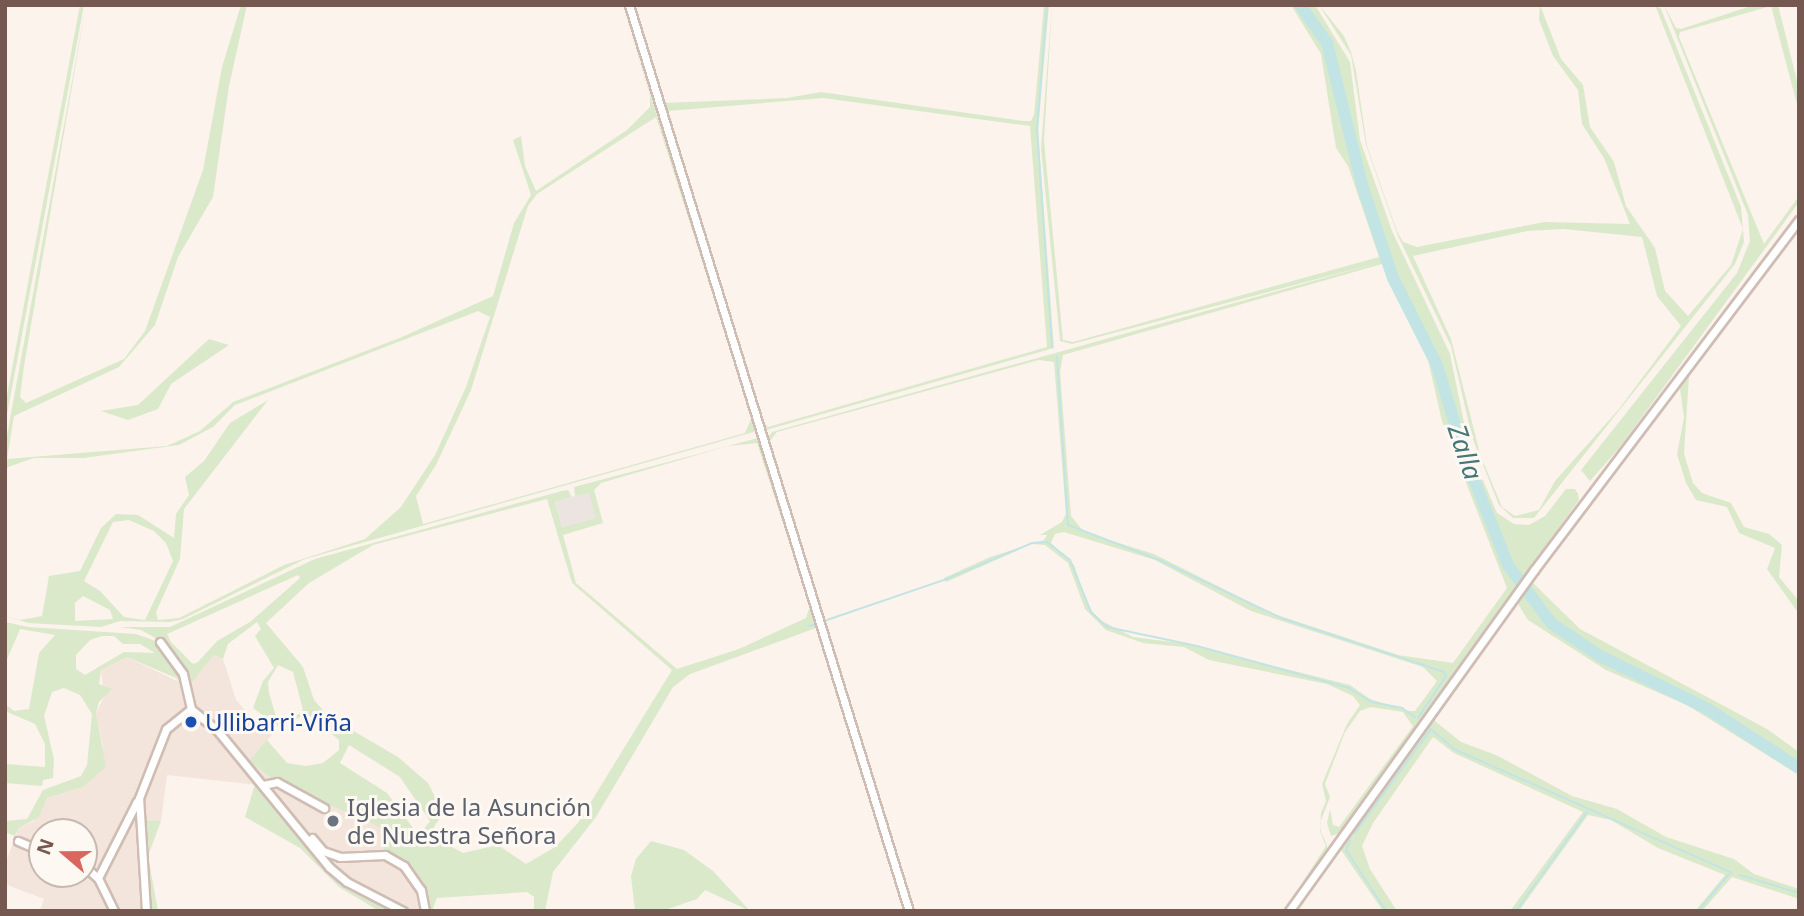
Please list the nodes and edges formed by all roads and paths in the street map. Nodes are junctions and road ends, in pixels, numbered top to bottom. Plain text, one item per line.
1 (629, 5) edge
2 (1799, 220) edge
3 (160, 642) dead end
4 (191, 709) junction
5 (263, 785) junction
6 (273, 797) junction
7 (139, 798) junction
8 (324, 808) dead end
9 (18, 841) dead end
10 (28, 845) edge
11 (98, 876) edge
12 (98, 880) edge
13 (114, 911) edge
14 (146, 911) edge
15 (403, 911) edge
16 (425, 911) edge
17 (909, 911) edge
18 (1289, 911) edge

1 - 17 street
2 - 18 street
3 - 4 street
4 - 5 street
4 - 7 street
5 - 6 street
5 - 8 street
6 - 15 street
6 - 16 street
7 - 11 street
7 - 14 street
9 - 10 street
12 - 13 street

